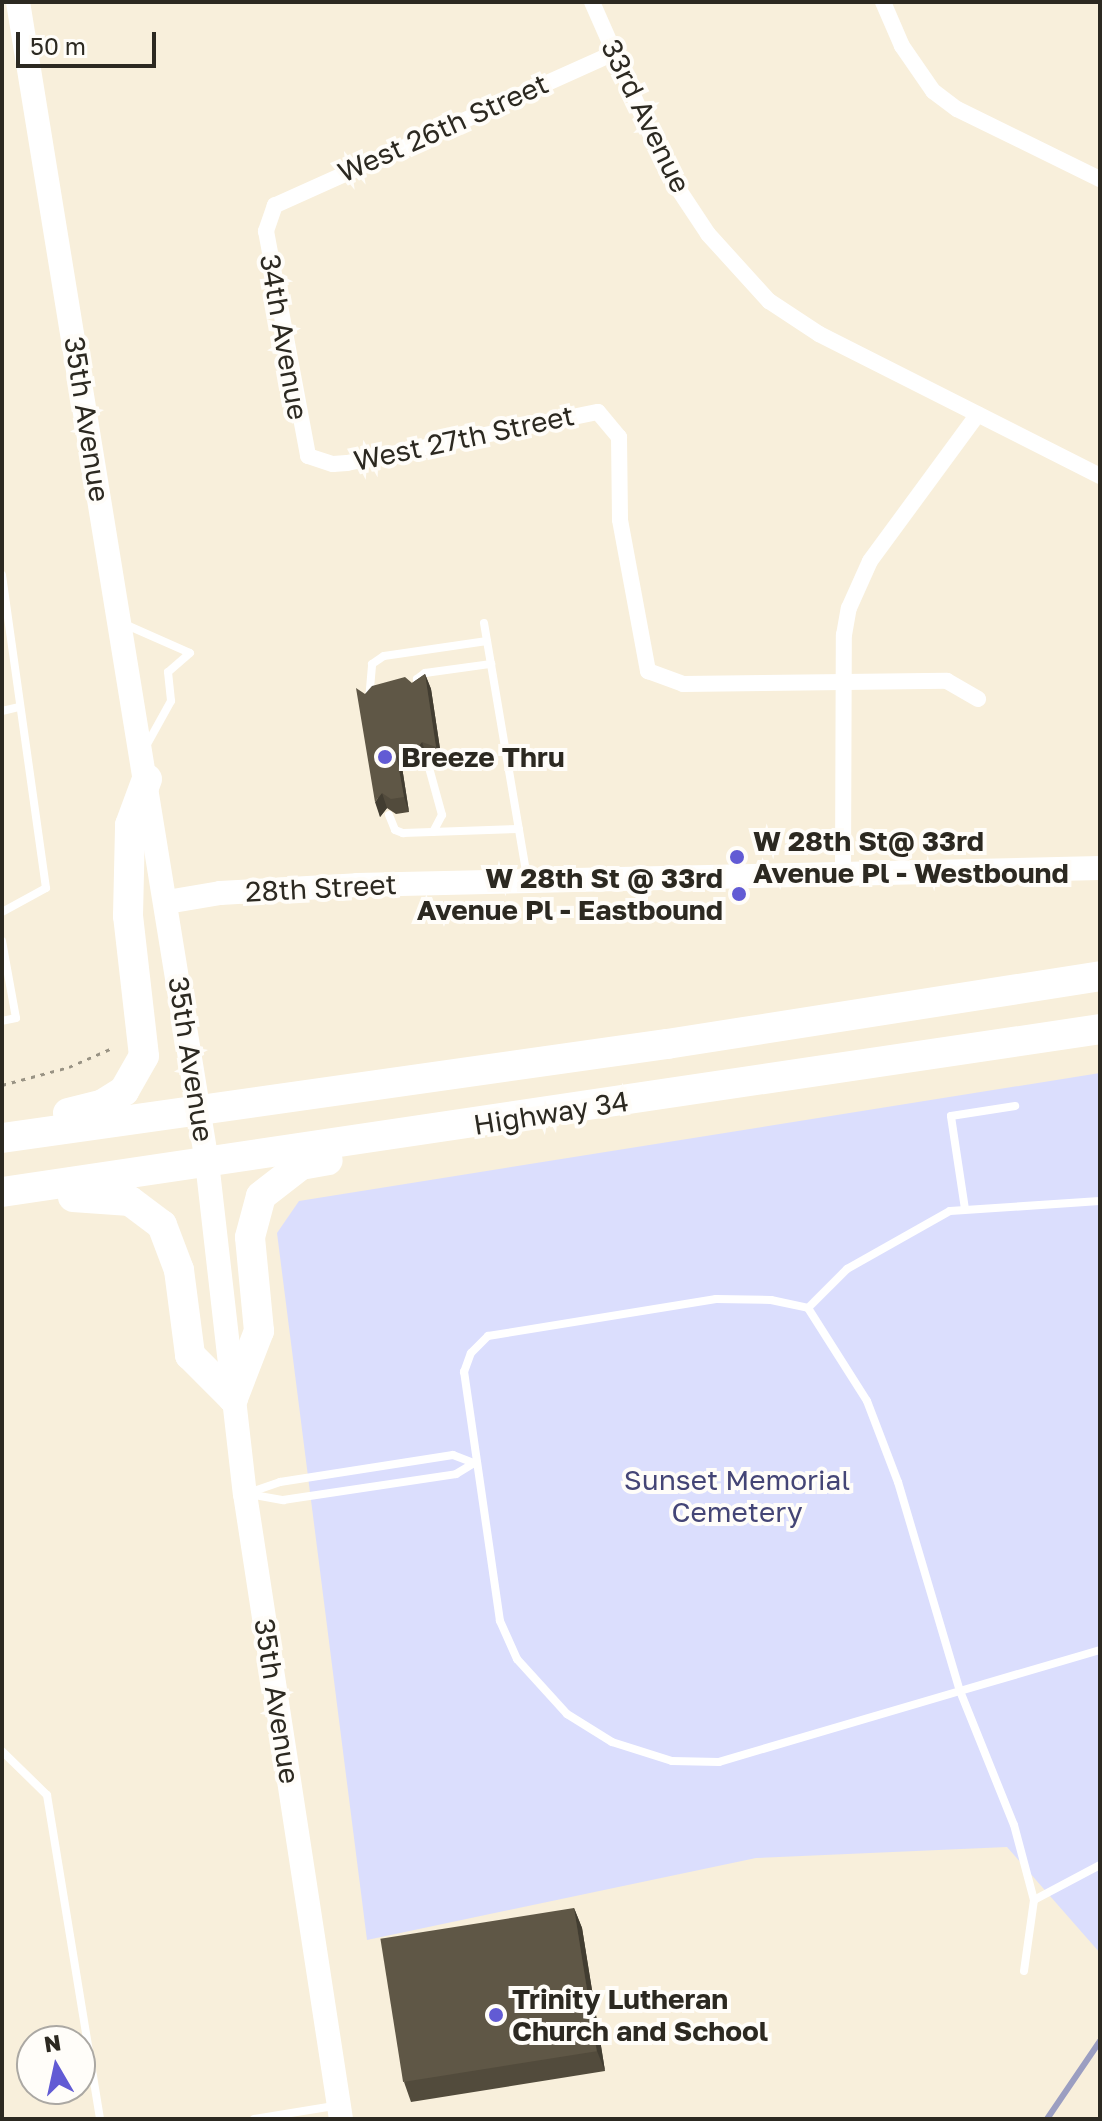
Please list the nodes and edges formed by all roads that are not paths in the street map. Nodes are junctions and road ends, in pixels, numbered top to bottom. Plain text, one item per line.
1 (18, 2) edge
2 (592, 2) edge
3 (883, 2) edge
4 (614, 53) junction
5 (1100, 179) edge
6 (275, 205) joint
7 (978, 414) junction
8 (320, 461) joint
9 (1100, 476) edge
10 (2, 575) edge
11 (121, 623) junction
12 (484, 623) dead end
13 (487, 641) junction
14 (7, 650) edge
15 (491, 664) junction
16 (843, 682) junction
17 (417, 691) edge
18 (978, 699) dead end
19 (370, 702) edge
20 (20, 707) junction
21 (2, 711) edge
22 (428, 764) dead end
23 (145, 767) junction
24 (389, 815) edge
25 (519, 829) junction
26 (433, 832) junction
27 (1100, 868) edge
28 (843, 874) junction
29 (528, 881) junction
30 (167, 902) junction
31 (2, 912) edge
32 (2, 941) edge
33 (1100, 976) edge
34 (2, 1021) edge
35 (1100, 1029) edge
36 (1015, 1106) dead end
37 (199, 1111) junction
38 (2, 1122) edge
39 (437, 1130) junction
40 (2, 1138) edge
41 (207, 1162) junction
42 (2, 1192) edge
43 (1100, 1201) edge
44 (2, 1205) edge
45 (965, 1209) junction
46 (808, 1308) junction
47 (233, 1398) junction
48 (474, 1463) junction
49 (245, 1494) junction
50 (1100, 1650) edge
51 (960, 1691) junction
52 (2, 1751) edge
53 (1100, 1865) edge
54 (1034, 1900) junction
55 (1024, 1971) dead end
56 (340, 2112) edge
57 (100, 2119) edge
58 (254, 2119) edge

1 - 11 main road, 35th Avenue
2 - 4 street, 33rd Avenue
3 - 5 street
4 - 6 street, West 26th Street
4 - 7 street, 33rd Avenue
6 - 8 street, 34th Avenue
7 - 9 street, 33rd Avenue
7 - 16 street
8 - 16 street, West 27th Street
10 - 14 lane
11 - 23 main road, 35th Avenue
11 - 23 lane
12 - 13 lane
13 - 15 lane
13 - 19 lane
14 - 20 lane
15 - 17 lane
15 - 25 lane
16 - 18 street
16 - 28 street
20 - 21 lane
20 - 31 lane
22 - 26 lane
23 - 30 main road, 35th Avenue
23 - 38 highway
24 - 26 lane
25 - 26 lane
25 - 29 lane
27 - 28 main road, 28th Street
28 - 29 main road, 28th Street
29 - 30 main road, 28th Street
30 - 37 main road, 35th Avenue
32 - 34 lane
33 - 37 highway, Highway 34
35 - 39 highway, Highway 34
36 - 45 lane
37 - 40 highway, Highway 34
37 - 41 main road, 35th Avenue
39 - 41 highway, Highway 34
39 - 47 highway
41 - 42 highway, Highway 34
41 - 47 main road, 35th Avenue
43 - 45 lane
44 - 47 highway
45 - 46 lane
46 - 48 lane
46 - 51 lane
47 - 49 main road, 35th Avenue
48 - 49 lane
48 - 49 lane
48 - 51 lane
49 - 56 main road, 35th Avenue
50 - 51 lane
51 - 54 lane
52 - 57 lane
53 - 54 lane
54 - 55 lane
56 - 58 lane

